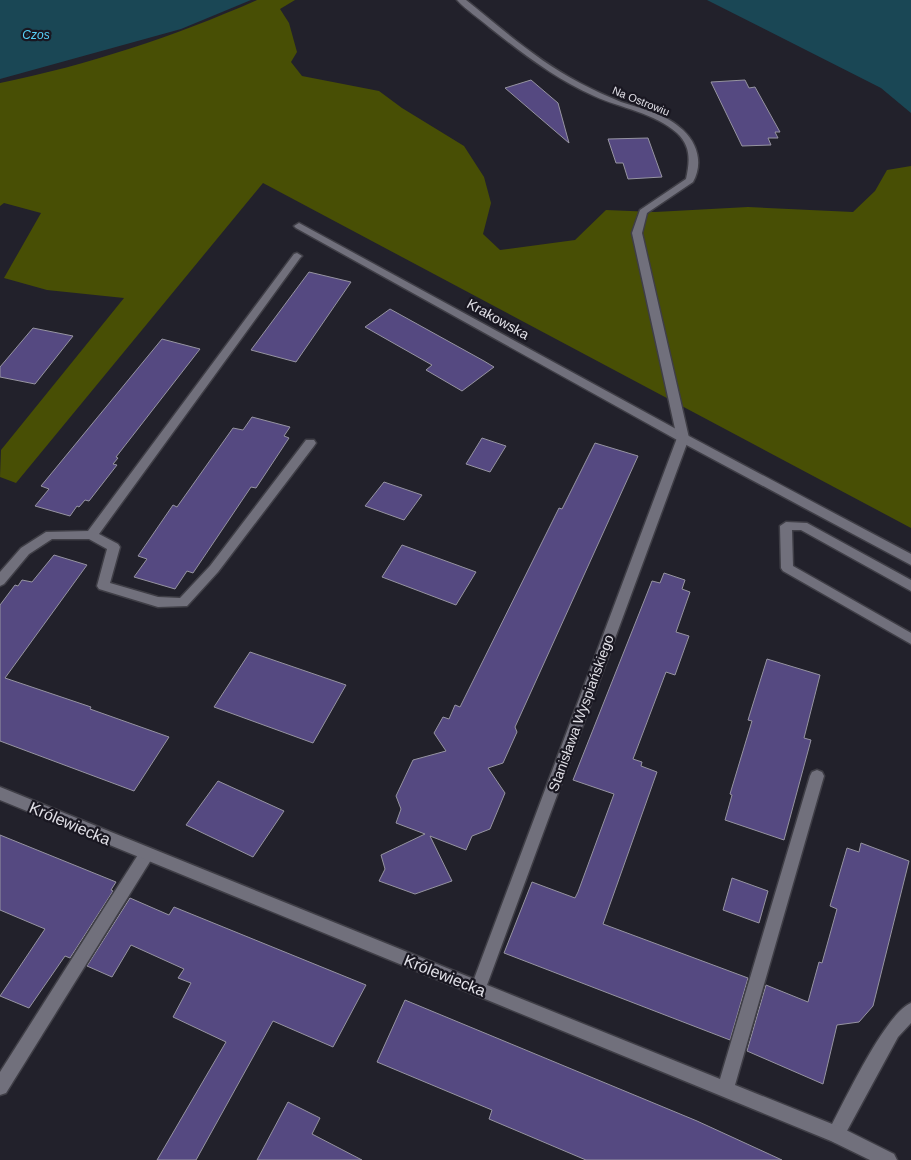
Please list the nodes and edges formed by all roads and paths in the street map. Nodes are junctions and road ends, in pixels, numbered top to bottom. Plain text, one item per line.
1 (461, 0) edge
2 (299, 226) dead end
3 (297, 256) dead end
4 (683, 438) junction
5 (310, 443) dead end
6 (91, 535) junction
7 (911, 560) edge
8 (0, 581) edge
9 (911, 586) edge
10 (911, 639) edge
11 (818, 776) dead end
12 (0, 793) edge
13 (146, 854) junction
14 (478, 989) junction
15 (911, 1011) edge
16 (0, 1087) edge
17 (725, 1090) junction
18 (836, 1134) junction
19 (888, 1160) edge

1 - 4 street, Na Ostrowiu
2 - 4 street, Krakowska
3 - 6 street
4 - 7 street, Krakowska
4 - 14 street, Stanisława Wyspiańskiego
5 - 6 street
6 - 8 street
9 - 10 street
11 - 17 street
12 - 13 street, Królewiecka
13 - 14 street, Królewiecka
13 - 16 street
14 - 17 street, Królewiecka
15 - 18 street
17 - 18 street, Królewiecka
18 - 19 street, Królewiecka

